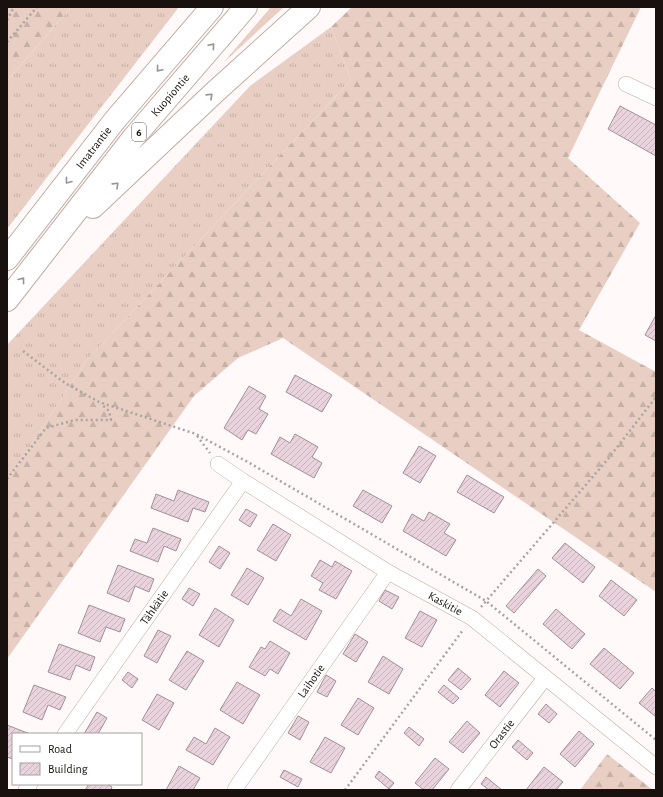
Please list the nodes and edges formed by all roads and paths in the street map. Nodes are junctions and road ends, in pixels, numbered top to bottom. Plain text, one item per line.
1 (14, 7) edge
2 (37, 7) edge
3 (208, 7) edge
4 (212, 7) edge
5 (246, 7) edge
6 (309, 7) edge
7 (7, 20) edge
8 (185, 39) junction
9 (7, 42) edge
10 (626, 84) dead end
11 (656, 97) edge
12 (7, 259) edge
13 (37, 261) junction
14 (7, 300) edge
15 (23, 351) dead end
16 (656, 397) edge
17 (196, 434) dead end
18 (218, 464) joint
19 (7, 479) edge
20 (244, 481) junction
21 (388, 572) junction
22 (472, 618) junction
23 (546, 678) junction
24 (66, 733) edge
25 (656, 767) edge
26 (235, 790) edge
27 (345, 790) edge
28 (458, 790) edge

1 - 7 path
2 - 9 path
3 - 8 highway
4 - 8 highway, 6
13 -> 5 highway, Kuopiontie / 6
13 -> 6 highway
8 -> 12 highway, Imatrantie / 6
10 - 11 street
14 -> 13 highway, 6
15 - 19 path
16 - 22 path
17 - 18 path
18 - 20 street, Kaskitie
20 - 21 street, Kaskitie
20 - 24 street, Tähkätie
21 - 22 street, Kaskitie
21 - 26 street, Laihotie
22 - 23 street, Kaskitie
22 - 27 path
23 - 25 street, Kaskitie
23 - 28 street, Orastie

